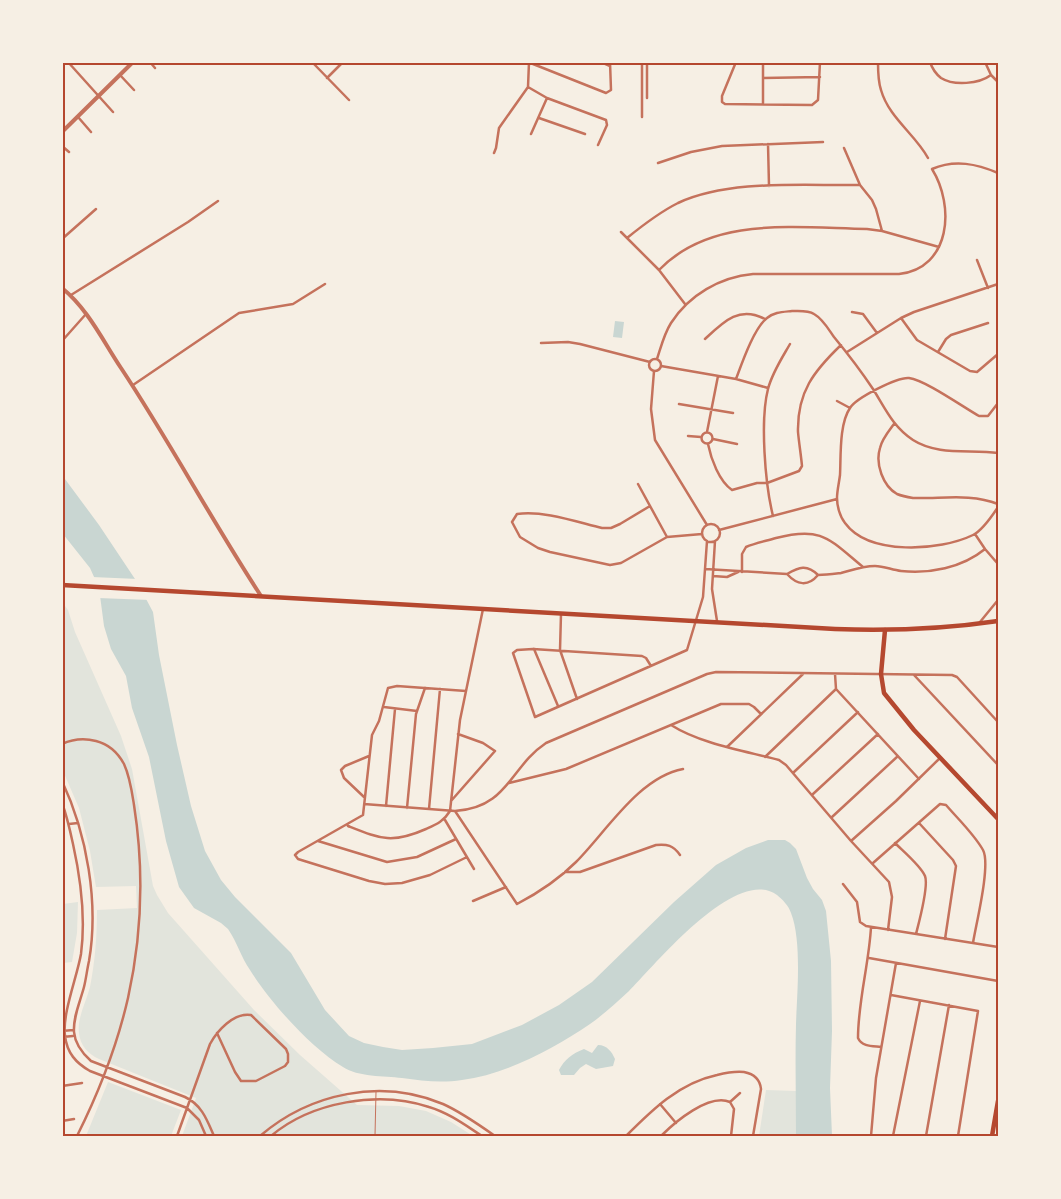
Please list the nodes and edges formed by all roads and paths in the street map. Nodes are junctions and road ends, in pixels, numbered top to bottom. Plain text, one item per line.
1 (68, 62) edge
2 (133, 62) edge
3 (150, 62) edge
4 (312, 62) edge
5 (343, 62) edge
6 (601, 62) edge
7 (642, 62) edge
8 (647, 62) edge
9 (736, 62) edge
10 (763, 62) edge
11 (820, 62) edge
12 (878, 62) edge
13 (930, 62) edge
14 (984, 62) edge
15 (529, 63) edge
16 (610, 64) edge
17 (155, 68) dead end
18 (120, 75) junction
19 (991, 75) junction
20 (820, 77) junction
21 (327, 78) junction
22 (763, 78) junction
23 (998, 82) edge
24 (528, 87) junction
25 (134, 90) dead end
26 (98, 97) junction
27 (547, 98) junction
28 (647, 98) dead end
29 (349, 100) dead end
30 (763, 104) junction
31 (113, 112) dead end
32 (78, 117) junction
33 (642, 117) dead end
34 (539, 118) junction
35 (62, 132) edge
36 (91, 132) dead end
37 (531, 134) dead end
38 (586, 134) dead end
39 (823, 142) dead end
40 (768, 144) junction
41 (598, 145) dead end
42 (62, 146) edge
43 (844, 148) dead end
44 (69, 152) dead end
45 (494, 152) dead end
46 (928, 158) dead end
47 (658, 163) dead end
48 (998, 173) edge
49 (860, 185) junction
50 (769, 186) junction
51 (218, 200) dead end
52 (96, 209) dead end
53 (882, 231) junction
54 (621, 232) dead end
55 (627, 238) junction
56 (62, 239) edge
57 (938, 248) junction
58 (977, 260) dead end
59 (659, 270) junction
60 (325, 284) dead end
61 (998, 284) edge
62 (62, 288) edge
63 (988, 288) junction
64 (71, 295) junction
65 (685, 304) junction
66 (852, 312) dead end
67 (86, 314) junction
68 (901, 318) junction
69 (765, 319) junction
70 (988, 323) dead end
71 (877, 333) junction
72 (704, 339) dead end
73 (62, 341) edge
74 (541, 343) dead end
75 (790, 344) dead end
76 (841, 345) junction
77 (847, 352) junction
78 (938, 352) junction
79 (998, 354) edge
80 (657, 359) junction
81 (650, 362) junction
82 (661, 366) junction
83 (654, 371) junction
84 (718, 376) junction
85 (736, 379) junction
86 (132, 385) junction
87 (768, 388) junction
88 (874, 391) junction
89 (837, 401) dead end
90 (998, 403) edge
91 (679, 404) dead end
92 (850, 408) junction
93 (710, 409) junction
94 (733, 413) dead end
95 (894, 424) junction
96 (707, 432) junction
97 (688, 436) dead end
98 (702, 437) junction
99 (713, 439) junction
100 (708, 444) junction
101 (737, 444) dead end
102 (998, 453) edge
103 (767, 483) junction
104 (638, 484) dead end
105 (837, 498) junction
106 (998, 505) edge
107 (650, 506) junction
108 (773, 516) junction
109 (707, 525) junction
110 (719, 530) junction
111 (702, 534) junction
112 (975, 534) junction
113 (667, 537) junction
114 (707, 541) junction
115 (715, 541) junction
116 (984, 549) junction
117 (998, 564) edge
118 (863, 567) junction
119 (705, 569) junction
120 (713, 569) junction
121 (738, 572) junction
122 (742, 572) junction
123 (787, 574) junction
124 (818, 575) junction
125 (713, 576) junction
126 (62, 586) edge
127 (704, 589) junction
128 (712, 589) junction
129 (261, 596) junction
130 (998, 600) edge
131 (483, 609) junction
132 (561, 614) junction
133 (998, 621) edge
134 (696, 622) junction
135 (717, 623) junction
136 (979, 624) junction
137 (885, 630) junction
138 (534, 649) junction
139 (560, 650) junction
140 (651, 666) junction
141 (804, 673) junction
142 (836, 674) junction
143 (881, 674) junction
144 (914, 675) junction
145 (425, 688) junction
146 (440, 689) junction
147 (836, 689) junction
148 (466, 691) junction
149 (577, 699) junction
150 (558, 706) junction
151 (384, 707) junction
152 (395, 708) junction
153 (417, 711) junction
154 (858, 712) junction
155 (761, 714) junction
156 (998, 722) edge
157 (671, 725) junction
158 (458, 734) junction
159 (878, 734) junction
160 (62, 744) edge
161 (727, 747) junction
162 (369, 756) junction
163 (765, 756) junction
164 (898, 756) junction
165 (940, 758) junction
166 (998, 765) edge
167 (683, 769) dead end
168 (794, 772) junction
169 (919, 779) junction
170 (62, 781) edge
171 (508, 784) junction
172 (813, 795) junction
173 (365, 797) junction
174 (451, 801) junction
175 (62, 803) edge
176 (364, 804) junction
177 (386, 806) junction
178 (407, 808) junction
179 (429, 809) junction
180 (450, 811) junction
181 (455, 811) junction
182 (832, 817) junction
183 (998, 819) edge
184 (445, 820) junction
185 (78, 823) junction
186 (918, 823) junction
187 (69, 824) junction
188 (346, 825) junction
189 (456, 840) junction
190 (318, 841) junction
191 (851, 841) junction
192 (896, 843) junction
193 (680, 855) dead end
194 (467, 857) junction
195 (872, 863) junction
196 (474, 869) dead end
197 (565, 872) junction
198 (843, 884) dead end
199 (506, 887) junction
200 (473, 901) dead end
201 (871, 927) junction
202 (888, 930) junction
203 (916, 934) junction
204 (945, 938) junction
205 (973, 943) junction
206 (998, 947) edge
207 (869, 958) junction
208 (896, 963) junction
209 (998, 981) edge
210 (891, 995) junction
211 (920, 1000) junction
212 (949, 1005) junction
213 (74, 1030) junction
214 (63, 1031) edge
215 (217, 1033) junction
216 (74, 1036) junction
217 (64, 1037) edge
218 (881, 1047) junction
219 (107, 1068) junction
220 (104, 1076) junction
221 (82, 1083) dead end
222 (62, 1086) edge
223 (376, 1091) junction
224 (740, 1093) dead end
225 (190, 1100) junction
226 (376, 1100) junction
227 (998, 1101) edge
228 (730, 1102) junction
229 (660, 1104) junction
230 (187, 1108) junction
231 (74, 1119) dead end
232 (470, 1119) junction
233 (62, 1121) edge
234 (676, 1123) junction
235 (466, 1125) junction
236 (77, 1136) edge
237 (176, 1136) edge
238 (206, 1136) edge
239 (214, 1136) edge
240 (260, 1136) edge
241 (270, 1136) edge
242 (375, 1136) edge
243 (482, 1136) edge
244 (495, 1136) edge
245 (626, 1136) edge
246 (661, 1136) edge
247 (731, 1136) edge
248 (753, 1136) edge
249 (872, 1136) edge
250 (893, 1136) edge
251 (926, 1136) edge
252 (958, 1136) edge
253 (992, 1136) edge

1 - 26 street
2 - 18 street
3 - 17 street
4 - 21 street
5 - 21 street
6 - 16 street
7 - 33 street
8 - 28 street
9 - 30 street
10 - 22 street
11 - 20 street
12 - 46 street
13 - 19 street
14 - 19 street
15 - 16 street
15 - 24 street
18 - 25 street
18 - 26 street
19 - 23 street
20 - 22 street
20 - 30 street
21 - 29 street
22 - 30 street
24 - 27 street
24 - 45 street
26 - 31 street
26 - 32 street
27 - 34 street
27 - 41 street
32 - 35 street
32 - 36 street
34 - 37 street
34 - 38 street
39 - 40 street
40 - 47 street
40 - 50 street
42 - 44 street
43 - 49 street
48 - 57 street
49 - 50 street
49 - 53 street
50 - 55 street
51 - 64 street
52 - 56 street
53 - 57 street
53 - 59 street
54 - 55 street
55 - 59 street
57 - 65 street
58 - 63 street
59 - 65 street
60 - 86 street
61 - 63 street
62 - 64 street
63 - 68 street
64 - 67 street
65 - 80 street
66 - 71 street
67 - 73 street
67 - 86 street
68 - 71 street
68 - 78 street
69 - 72 street
69 - 76 street
69 - 85 street
70 - 78 street
71 - 77 street
74 - 81 street
75 - 87 street
76 - 77 street
76 - 103 street
77 - 88 street
78 - 79 street
80 - 81 street
80 - 82 street
81 - 83 street
82 - 83 street
82 - 84 street
83 - 109 street
84 - 85 street
84 - 93 street
85 - 87 street
86 - 129 street
87 - 103 street
88 - 90 street
88 - 92 street
88 - 95 street
89 - 92 street
91 - 93 street
92 - 105 street
93 - 94 street
93 - 96 street
95 - 102 street
95 - 106 street
96 - 98 street
96 - 99 street
97 - 98 street
98 - 100 street
99 - 100 street
99 - 101 street
100 - 103 street
103 - 108 street
104 - 107 street
105 - 108 street
105 - 112 street
106 - 112 street
107 - 113 street
107 - 113 street
108 - 110 street
109 - 110 street
109 - 111 street
110 - 115 street
111 - 113 street
111 - 114 street
112 - 116 street
114 - 115 street
114 - 119 street
115 - 120 street
116 - 117 street
116 - 118 street
118 - 122 street
118 - 124 street
119 - 120 street
119 - 127 street
120 - 121 street
120 - 125 street
121 - 122 street
121 - 125 street
122 - 123 street
123 - 124 street
123 - 124 street
125 - 128 street
126 - 129 main road
127 - 128 street
127 - 134 street
128 - 135 street
129 - 131 main road
130 - 136 street
131 - 132 main road
131 - 148 street
132 - 134 main road
132 - 139 street
133 - 136 main road
134 - 135 main road
134 - 140 street
135 - 137 main road
136 - 137 main road
137 - 143 main road
138 - 139 street
138 - 150 street
138 - 150 street
139 - 140 street
139 - 149 street
140 - 149 street
141 - 142 street
141 - 155 street
141 - 171 street
142 - 143 street
142 - 147 street
143 - 144 street
143 - 165 main road
144 - 156 street
144 - 166 street
145 - 146 street
145 - 151 street
145 - 153 street
146 - 148 street
146 - 179 street
147 - 154 street
147 - 163 street
148 - 158 street
149 - 150 street
151 - 152 street
151 - 162 street
152 - 153 street
152 - 177 street
153 - 178 street
154 - 159 street
154 - 168 street
155 - 157 street
155 - 161 street
157 - 161 street
157 - 171 street
158 - 174 street
158 - 174 street
159 - 164 street
159 - 172 street
160 - 219 street
161 - 163 street
162 - 173 street
162 - 173 street
163 - 168 street
164 - 169 street
164 - 182 street
165 - 169 street
165 - 183 main road
167 - 197 street
168 - 172 street
169 - 191 street
170 - 185 street
171 - 181 street
172 - 182 street
173 - 176 street
174 - 180 street
175 - 187 street
176 - 177 street
176 - 188 street
177 - 178 street
178 - 179 street
179 - 180 street
180 - 181 street
180 - 184 street
181 - 199 street
182 - 191 street
184 - 188 street
184 - 189 street
185 - 187 street
185 - 213 street
186 - 192 street
186 - 204 street
186 - 205 street
187 - 214 street
188 - 190 street
189 - 190 street
189 - 194 street
190 - 194 street
191 - 195 street
192 - 195 street
192 - 203 street
193 - 197 street
194 - 196 street
195 - 202 street
197 - 199 street
198 - 201 street
199 - 200 street
201 - 202 street
201 - 207 street
202 - 203 street
203 - 204 street
204 - 205 street
205 - 206 street
207 - 208 street
207 - 218 street
208 - 209 street
208 - 210 street
210 - 211 street
210 - 218 street
211 - 212 street
211 - 250 street
212 - 251 street
212 - 252 street
213 - 214 street
213 - 216 street
214 - 217 street
215 - 215 street
215 - 225 street
216 - 217 street
216 - 219 street
217 - 220 street
218 - 249 street
219 - 220 street
219 - 225 street
220 - 230 street
220 - 236 street
221 - 222 street
223 - 226 lane
223 - 232 street
223 - 240 street
224 - 228 street
225 - 230 street
225 - 239 street
226 - 235 street
226 - 241 street
226 - 242 lane
227 - 253 main road
228 - 234 street
228 - 247 street
229 - 234 street
229 - 245 street
229 - 248 street
230 - 237 street
230 - 238 street
231 - 233 street
232 - 235 street
232 - 244 street
234 - 246 street
235 - 243 street

